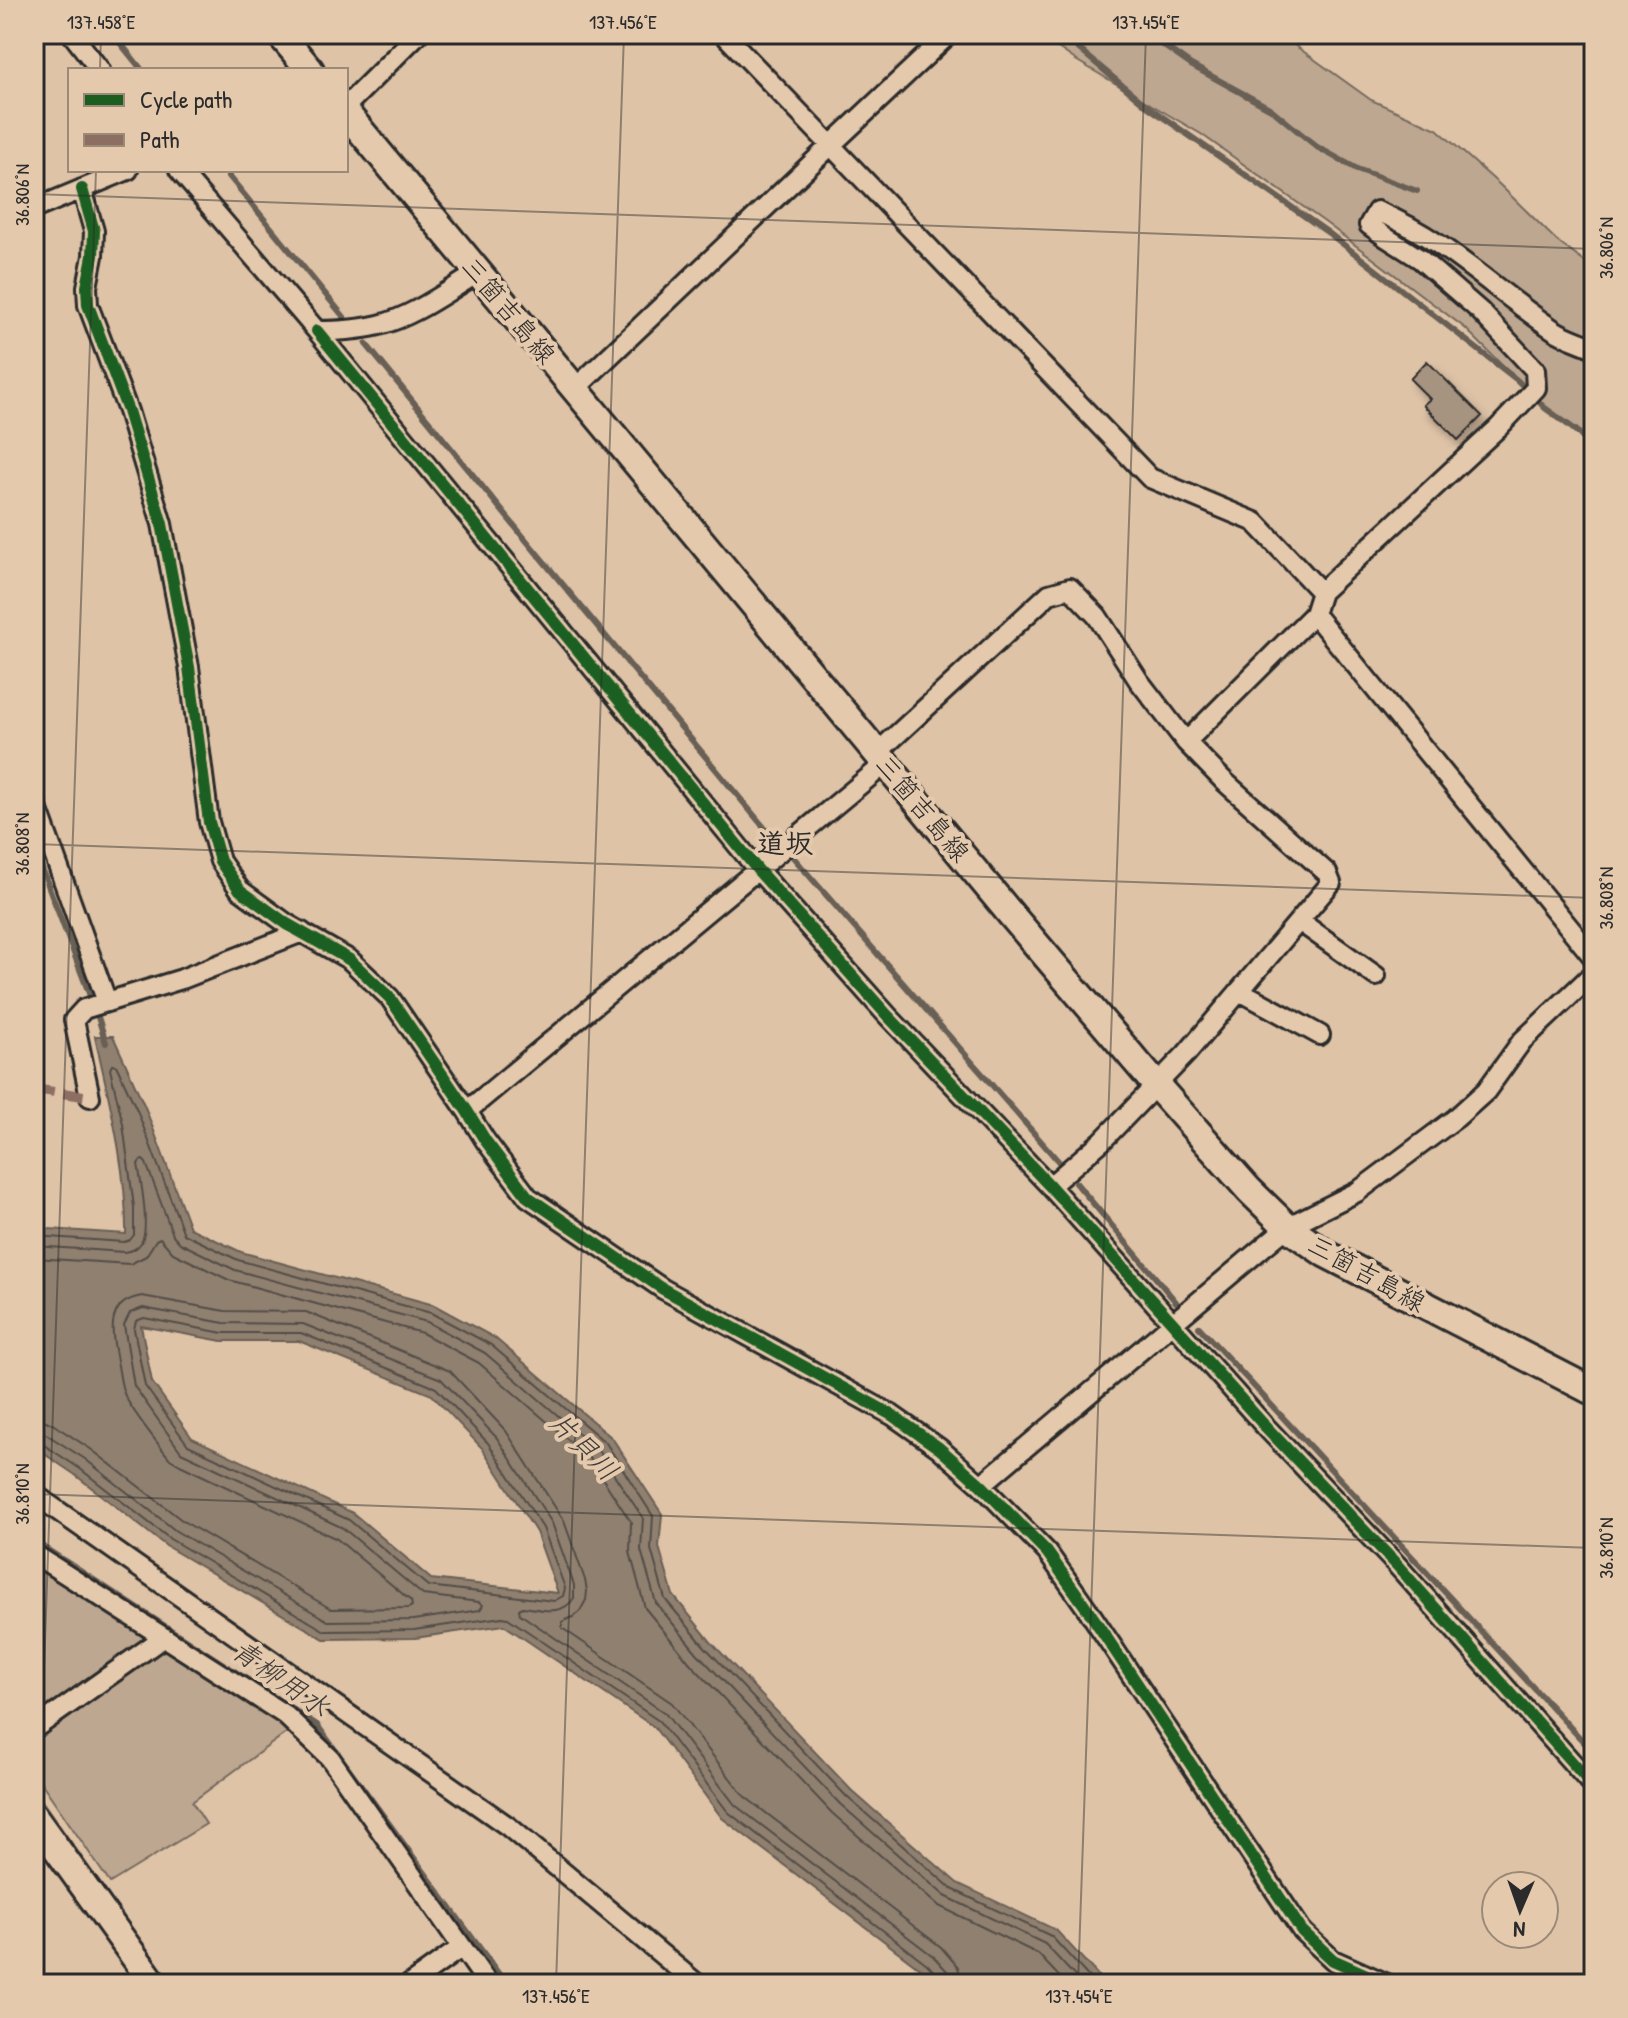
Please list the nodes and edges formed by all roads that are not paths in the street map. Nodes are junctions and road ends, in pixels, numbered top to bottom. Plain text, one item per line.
1 (72, 34) edge
2 (280, 34) edge
3 (418, 34) edge
4 (724, 34) edge
5 (949, 34) edge
6 (98, 68) edge
7 (308, 68) edge
8 (348, 104) edge
9 (348, 115) edge
10 (830, 146) junction
11 (123, 172) edge
12 (181, 172) edge
13 (82, 189) junction
14 (34, 209) edge
15 (478, 273) junction
16 (317, 331) junction
17 (1594, 348) edge
18 (575, 389) junction
19 (1321, 592) junction
20 (1314, 614) junction
21 (1186, 742) junction
22 (882, 758) junction
23 (34, 799) edge
24 (757, 869) junction
25 (1299, 921) junction
26 (302, 932) junction
27 (1594, 958) edge
28 (1594, 973) edge
29 (1376, 976) dead end
30 (1240, 991) junction
31 (106, 1002) junction
32 (1320, 1035) dead end
33 (1157, 1086) junction
34 (90, 1097) dead end
35 (467, 1111) junction
36 (1050, 1186) junction
37 (1287, 1227) junction
38 (1174, 1324) junction
39 (1594, 1392) edge
40 (981, 1485) junction
41 (34, 1494) edge
42 (34, 1554) edge
43 (164, 1637) junction
44 (34, 1729) edge
45 (1594, 1787) edge
46 (34, 1817) edge
47 (462, 1947) junction
48 (154, 1984) edge
49 (410, 1984) edge
50 (488, 1984) edge
51 (697, 1984) edge
52 (1387, 1984) edge

1 - 6 street
2 - 7 main road
3 - 8 street
4 - 10 street
5 - 10 street
9 - 15 main road, 三箇吉島線
10 - 18 street
10 - 19 street
11 - 13 street
12 - 16 street
13 - 14 street
13 - 26 street
15 - 16 street
15 - 18 main road, 三箇吉島線
16 - 24 street
17 - 19 street
18 - 22 main road, 三箇吉島線
19 - 20 street
20 - 21 street
20 - 27 street
21 - 22 street
21 - 25 street
22 - 24 street
22 - 33 main road, 三箇吉島線
23 - 31 street
24 - 35 street
24 - 36 street
25 - 29 street
25 - 30 street
26 - 31 street
26 - 35 street
28 - 37 street
30 - 32 street
30 - 33 street
31 - 34 street
33 - 36 street
33 - 37 main road, 三箇吉島線
35 - 40 street
36 - 38 street
37 - 38 street
37 - 39 main road, 三箇吉島線
38 - 40 street
38 - 45 street
40 - 52 street
41 - 51 street
42 - 43 street
43 - 44 street
43 - 47 street
46 - 48 main road
47 - 49 street
47 - 50 street

